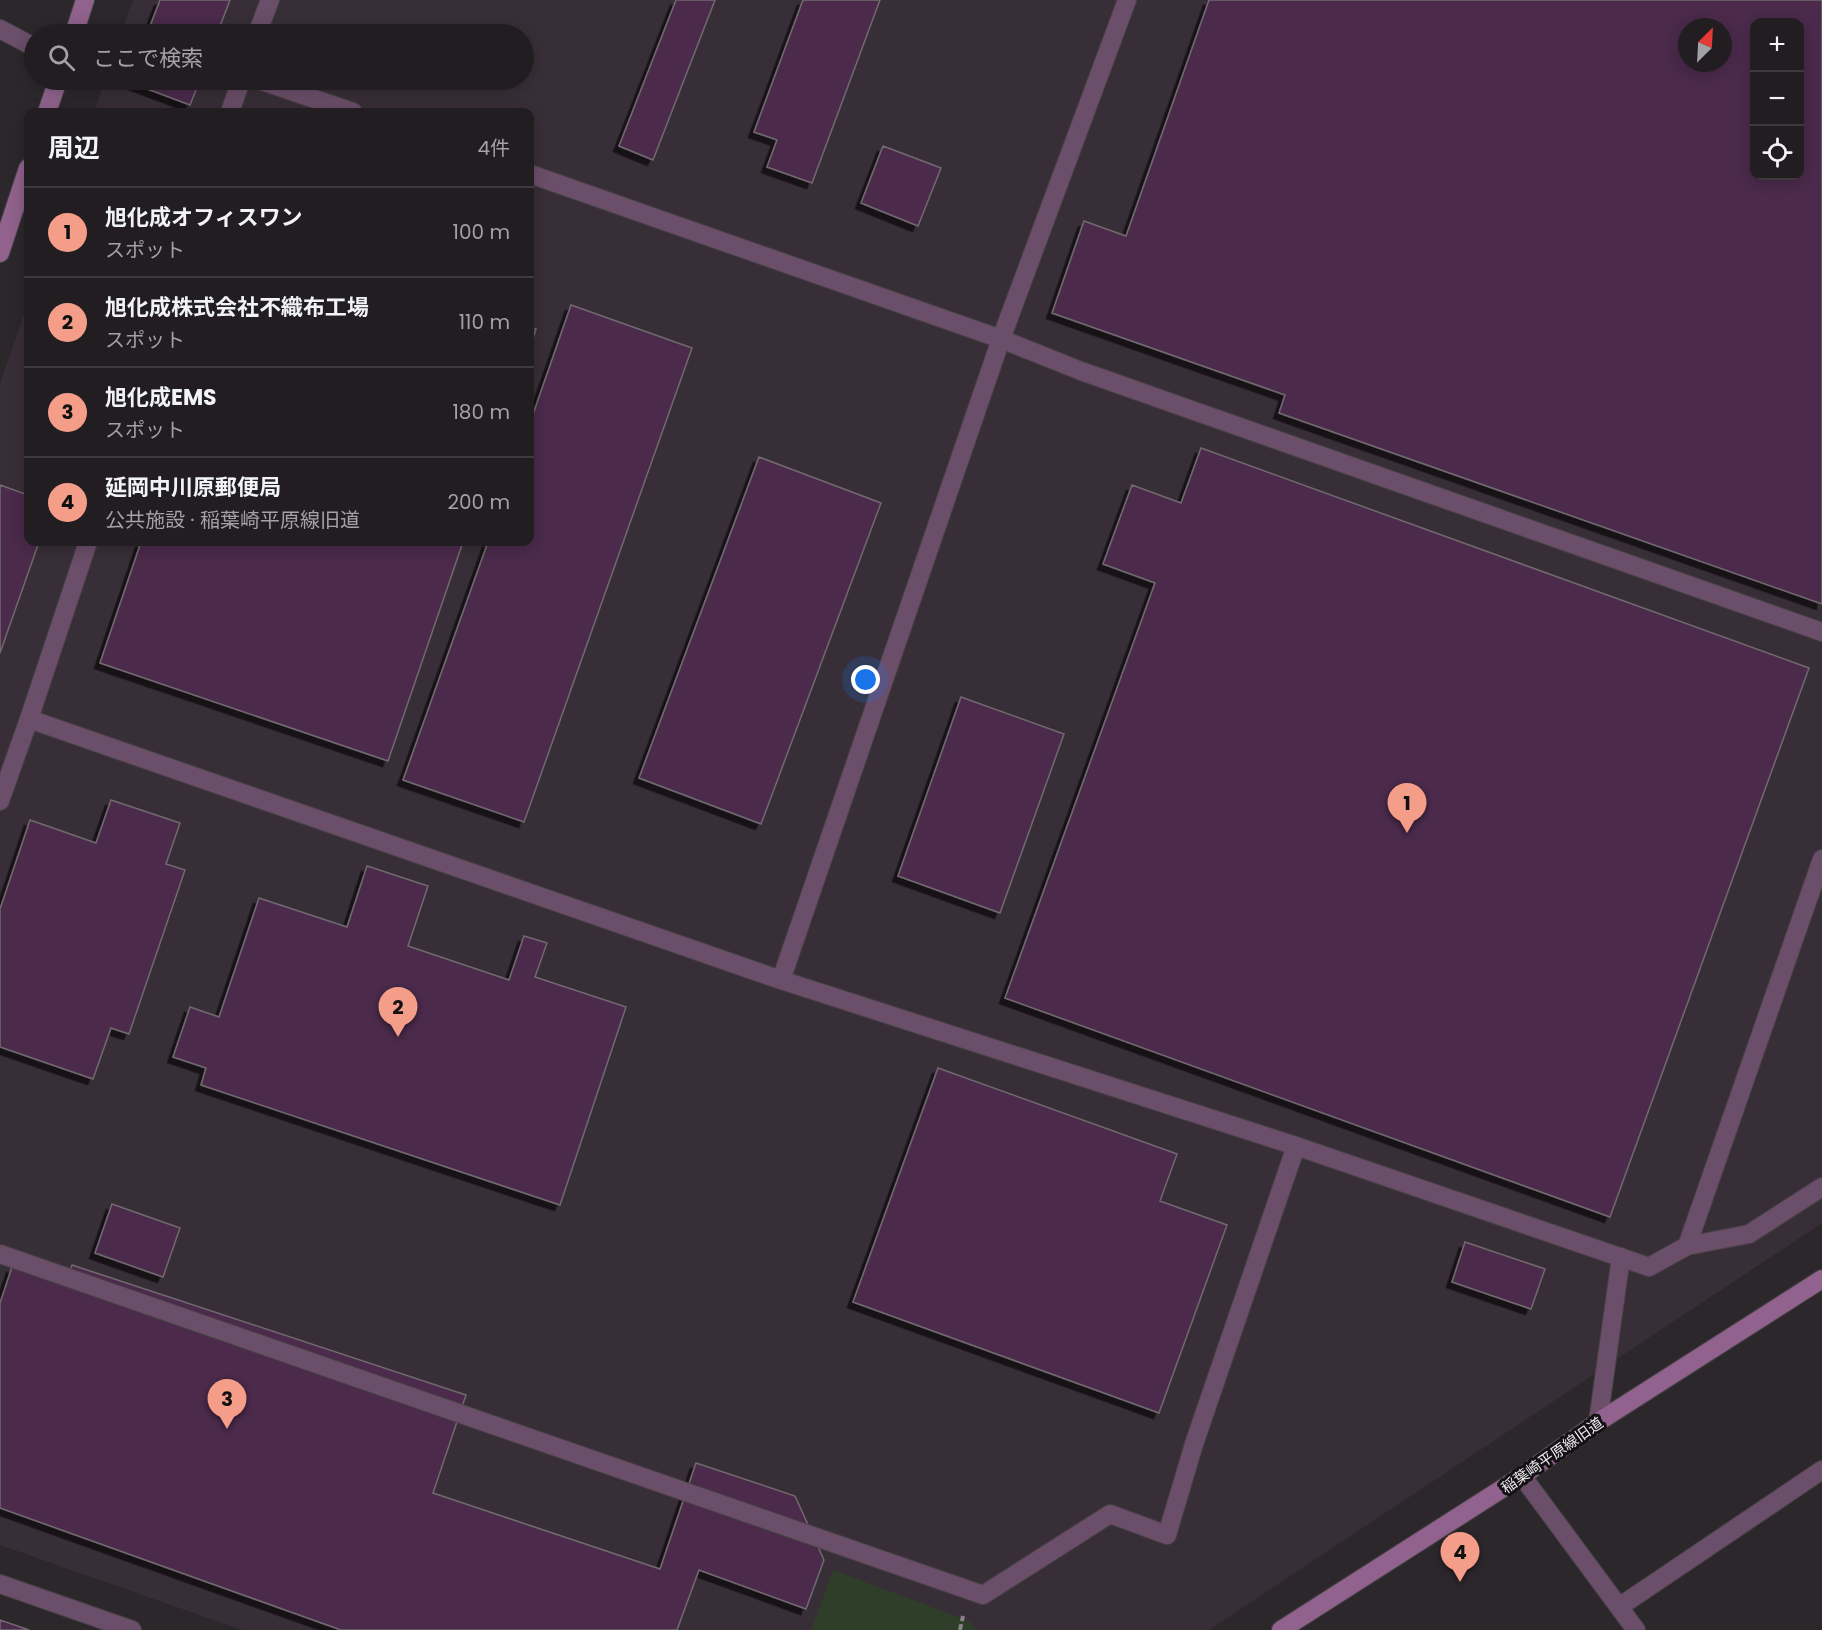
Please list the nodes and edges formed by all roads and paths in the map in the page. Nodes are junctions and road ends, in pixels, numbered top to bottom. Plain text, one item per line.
1 (85, 0) edge
2 (270, 0) edge
3 (1127, 0) edge
4 (77, 24) edge
5 (261, 24) edge
6 (0, 29) edge
7 (24, 42) edge
8 (55, 90) edge
9 (238, 90) edge
10 (288, 90) edge
11 (48, 108) edge
12 (231, 108) edge
13 (341, 108) edge
14 (534, 175) edge
15 (24, 180) edge
16 (0, 253) edge
17 (1001, 339) junction
18 (87, 546) edge
19 (1822, 632) edge
20 (29, 719) junction
21 (0, 801) edge
22 (1822, 859) edge
23 (781, 980) junction
24 (1296, 1146) junction
25 (1822, 1187) edge
26 (1687, 1246) junction
27 (0, 1254) edge
28 (1621, 1257) junction
29 (1822, 1279) edge
30 (1598, 1422) junction
31 (1822, 1470) edge
32 (1522, 1476) junction
33 (0, 1584) edge
34 (1619, 1607) junction
35 (1631, 1628) edge
36 (132, 1630) edge
37 (1281, 1630) edge

1 - 4 street
2 - 5 street
3 - 17 street
6 - 7 street
8 - 11 street
9 - 12 street
10 - 13 street
14 - 17 street
15 - 16 street
17 - 19 street
17 - 23 street
18 - 20 street
20 - 21 street
20 - 23 street
22 - 26 street
23 - 24 street
24 - 27 street
24 - 28 street
25 - 26 street
26 - 28 street
28 - 30 street
29 - 30 street, 稲葉崎平原線旧道
30 - 32 street, 稲葉崎平原線旧道
31 - 34 street
32 - 34 street
32 - 37 street, 稲葉崎平原線旧道
33 - 36 street
34 - 35 street

